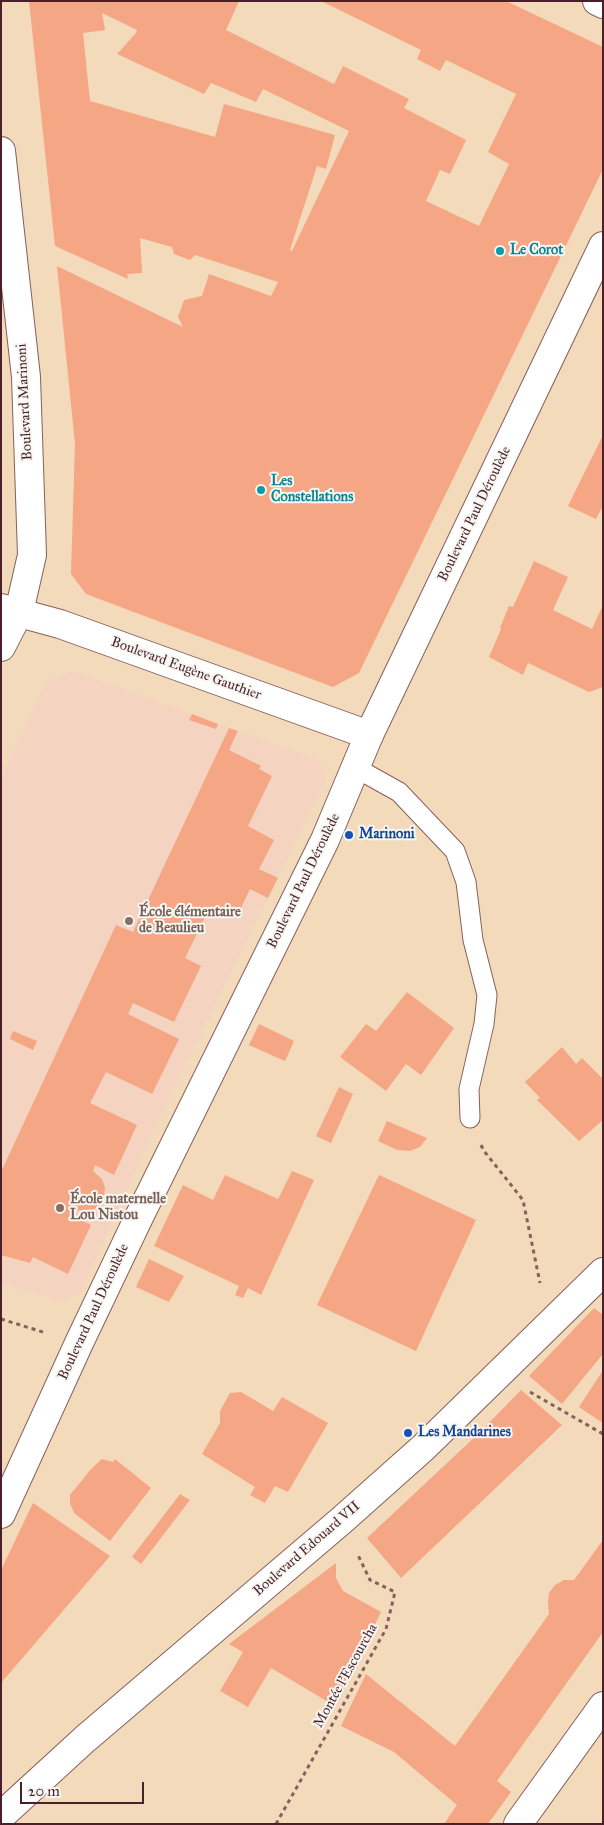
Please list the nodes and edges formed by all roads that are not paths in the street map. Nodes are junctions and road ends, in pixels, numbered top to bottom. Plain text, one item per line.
1 (597, 1) edge
2 (603, 4) edge
3 (1, 152) edge
4 (603, 246) edge
5 (10, 610) edge
6 (1, 648) edge
7 (369, 735) junction
8 (356, 768) junction
9 (470, 1118) road end
10 (603, 1272) edge
11 (1, 1514) edge
12 (603, 1706) edge
13 (1, 1816) edge
14 (518, 1824) edge

1 - 2 street
3 - 5 street, Boulevard Marinoni
4 - 7 street, Boulevard Paul Déroulède
5 - 6 street, Boulevard Marinoni
5 - 7 street, Boulevard Eugène Gauthier
7 - 8 street, Boulevard Paul Déroulède
8 - 9 lane
8 - 11 street, Boulevard Paul Déroulède
10 - 13 street, Boulevard Edouard VII
12 - 14 street

